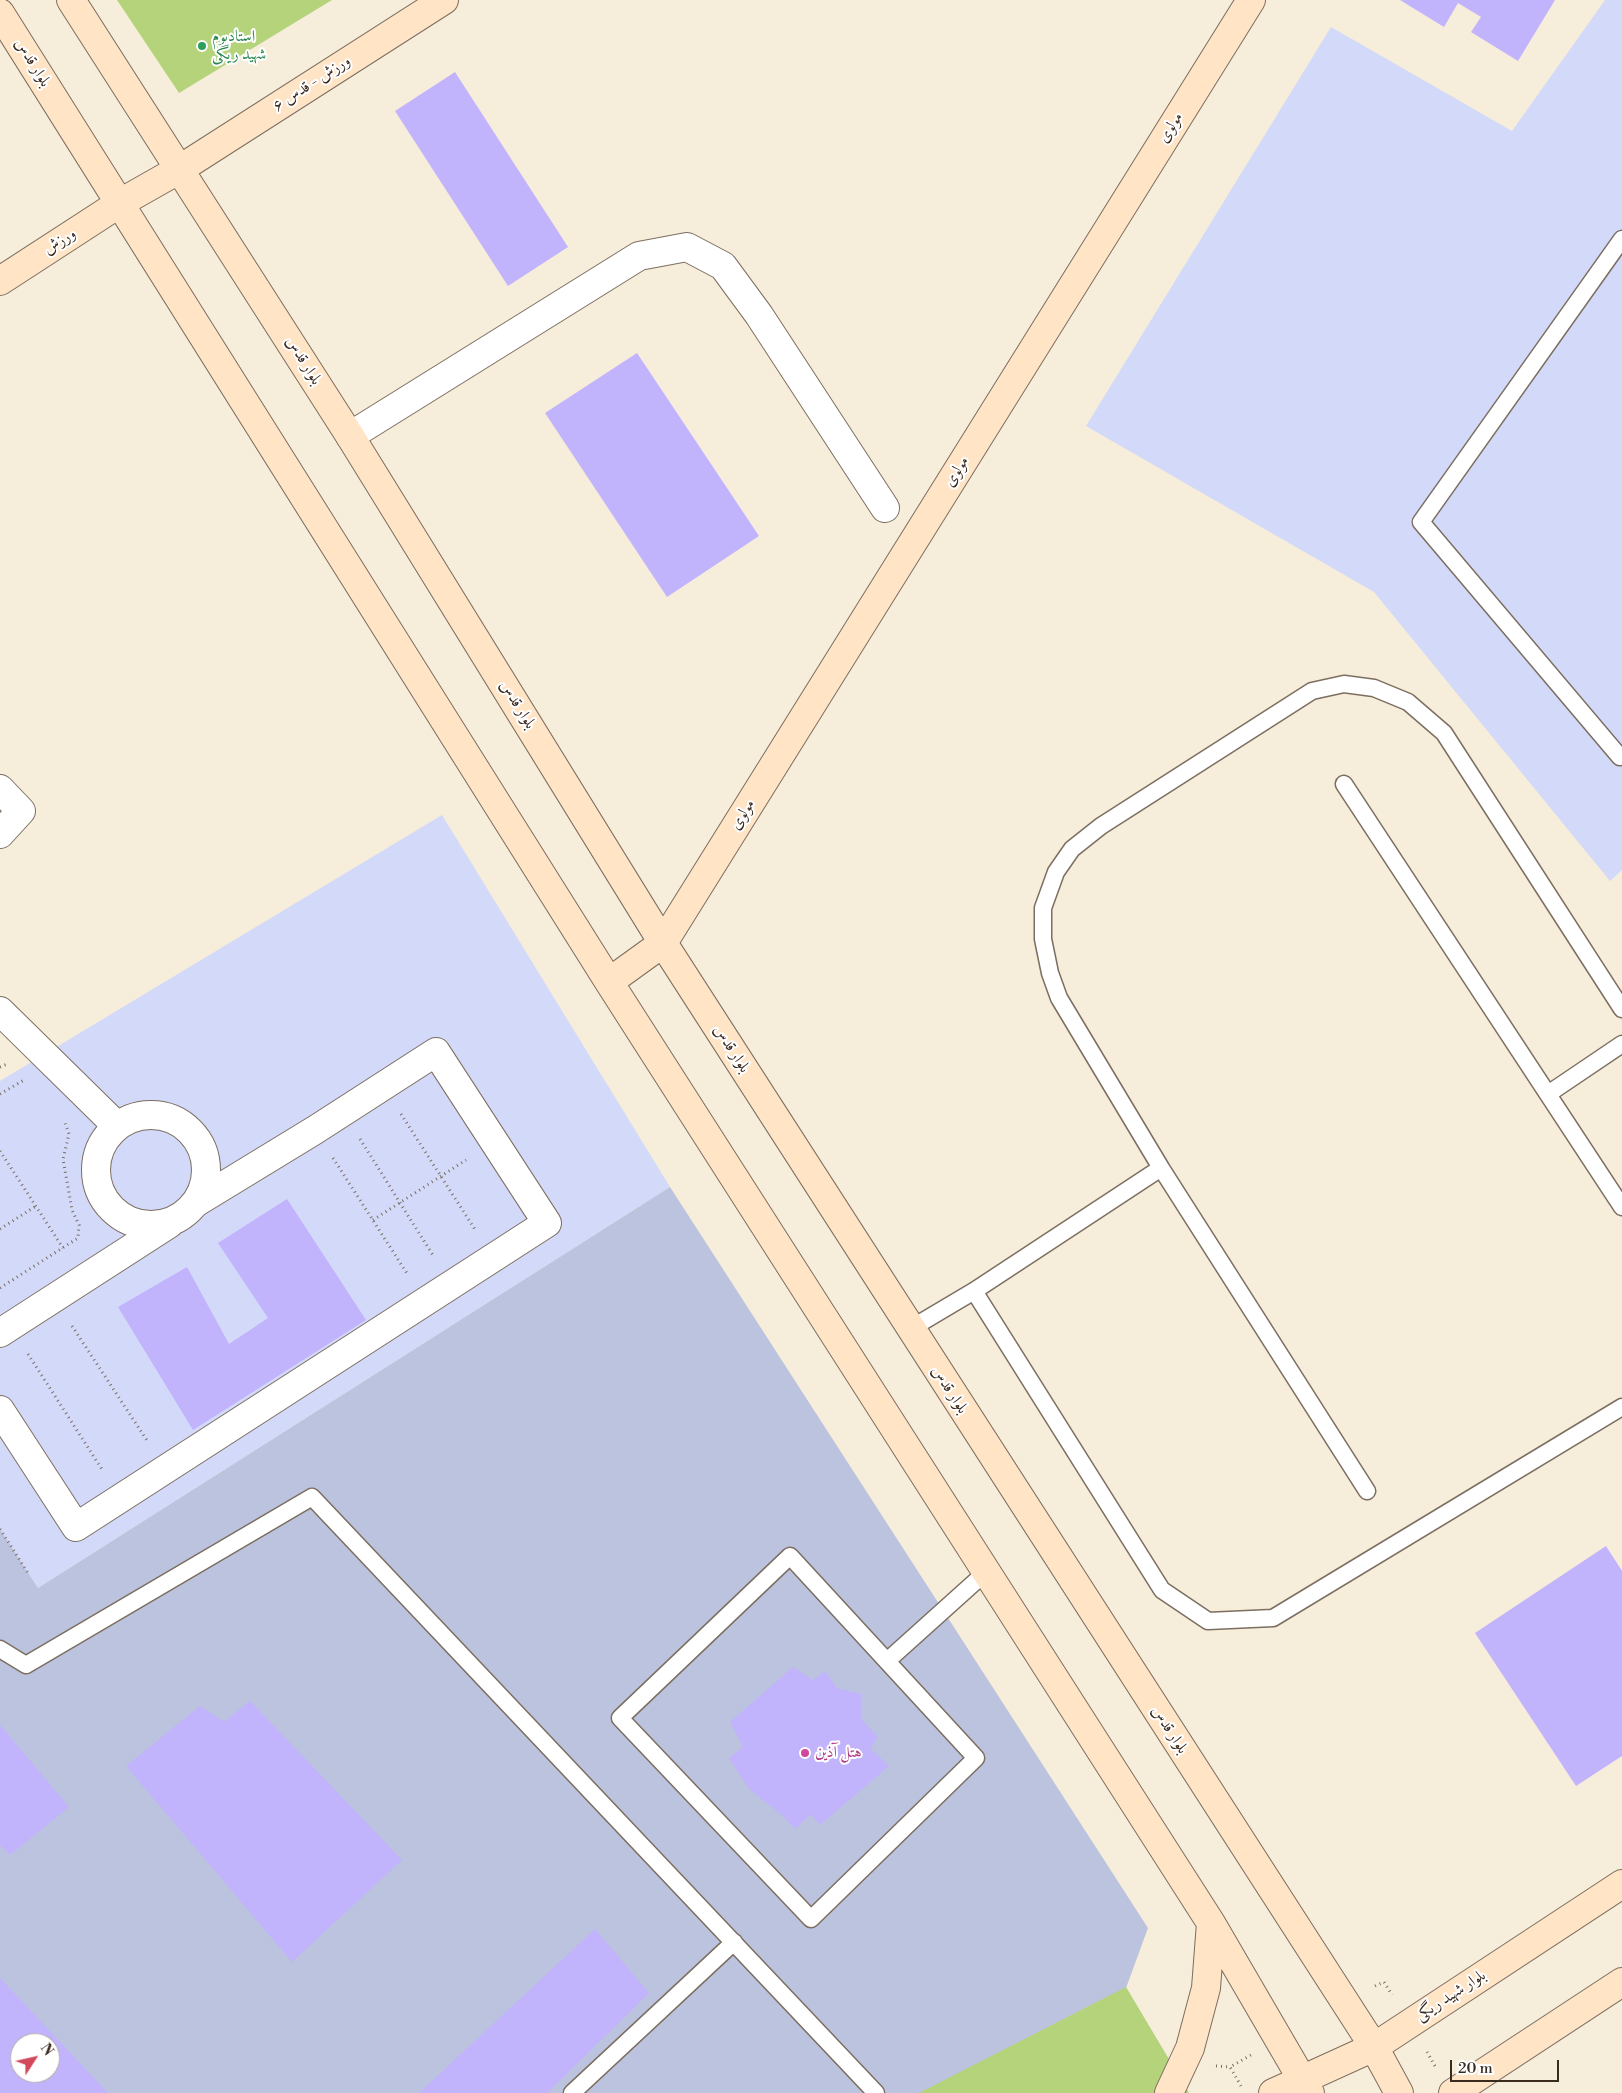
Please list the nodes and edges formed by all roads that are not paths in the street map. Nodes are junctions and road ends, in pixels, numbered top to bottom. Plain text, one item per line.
1 (71, 0) edge
2 (444, 0) edge
3 (1250, 0) edge
4 (0, 13) edge
5 (180, 168) junction
6 (120, 203) junction
7 (1622, 239) edge
8 (0, 281) edge
9 (350, 436) junction
10 (885, 508) dead end
11 (1622, 755) edge
12 (1344, 784) dead end
13 (0, 789) edge
14 (0, 834) edge
15 (663, 943) junction
16 (609, 982) junction
17 (1622, 1009) edge
18 (0, 1011) edge
19 (1622, 1044) edge
20 (1548, 1094) junction
21 (116, 1126) junction
22 (1161, 1168) junction
23 (197, 1202) junction
24 (1622, 1207) edge
25 (170, 1223) junction
26 (974, 1291) junction
27 (5, 1329) edge
28 (910, 1329) junction
29 (1622, 1407) edge
30 (0, 1410) edge
31 (1367, 1491) dead end
32 (986, 1572) junction
33 (0, 1649) edge
34 (887, 1661) junction
35 (1622, 1884) edge
36 (1211, 1923) junction
37 (734, 1942) junction
38 (1622, 1982) edge
39 (1374, 2047) junction
40 (1307, 2086) edge
41 (572, 2093) edge
42 (876, 2093) edge
43 (1169, 2093) edge
44 (1273, 2093) edge
45 (1399, 2093) edge
46 (1452, 2093) edge

1 - 5 main road, بلوار قدس
2 - 5 main road, ورزش - قدس ۶
3 - 15 main road, مولوی
4 - 6 main road, بلوار قدس
5 - 6 main road, ورزش - قدس ۶
5 - 9 main road, بلوار قدس
6 - 8 main road, ورزش
6 - 16 main road, بلوار قدس
7 - 11 lane
9 - 10 street
9 - 15 main road, بلوار قدس
12 - 20 lane
13 - 14 street
15 - 16 main road
15 - 28 main road, بلوار قدس
16 - 32 main road, بلوار قدس
17 - 22 lane
18 - 21 street
19 - 20 lane
20 - 24 lane
21 - 23 street
21 - 25 street
22 - 26 lane
22 - 31 lane
23 - 25 street
23 - 30 street
25 - 27 street
26 - 28 lane
26 - 29 lane
28 - 39 main road, بلوار قدس
32 - 34 lane
32 - 36 main road, بلوار قدس
33 - 37 lane
34 - 34 lane
35 - 39 main road, بلوار شهید ریگی
36 - 40 main road, بلوار قدس
36 - 43 main road
37 - 41 lane
37 - 42 lane
38 - 46 main road
39 - 40 main road, بلوار شهید ریگی
39 - 45 main road, بلوار قدس
40 - 44 main road, بلوار شهید ریگی

